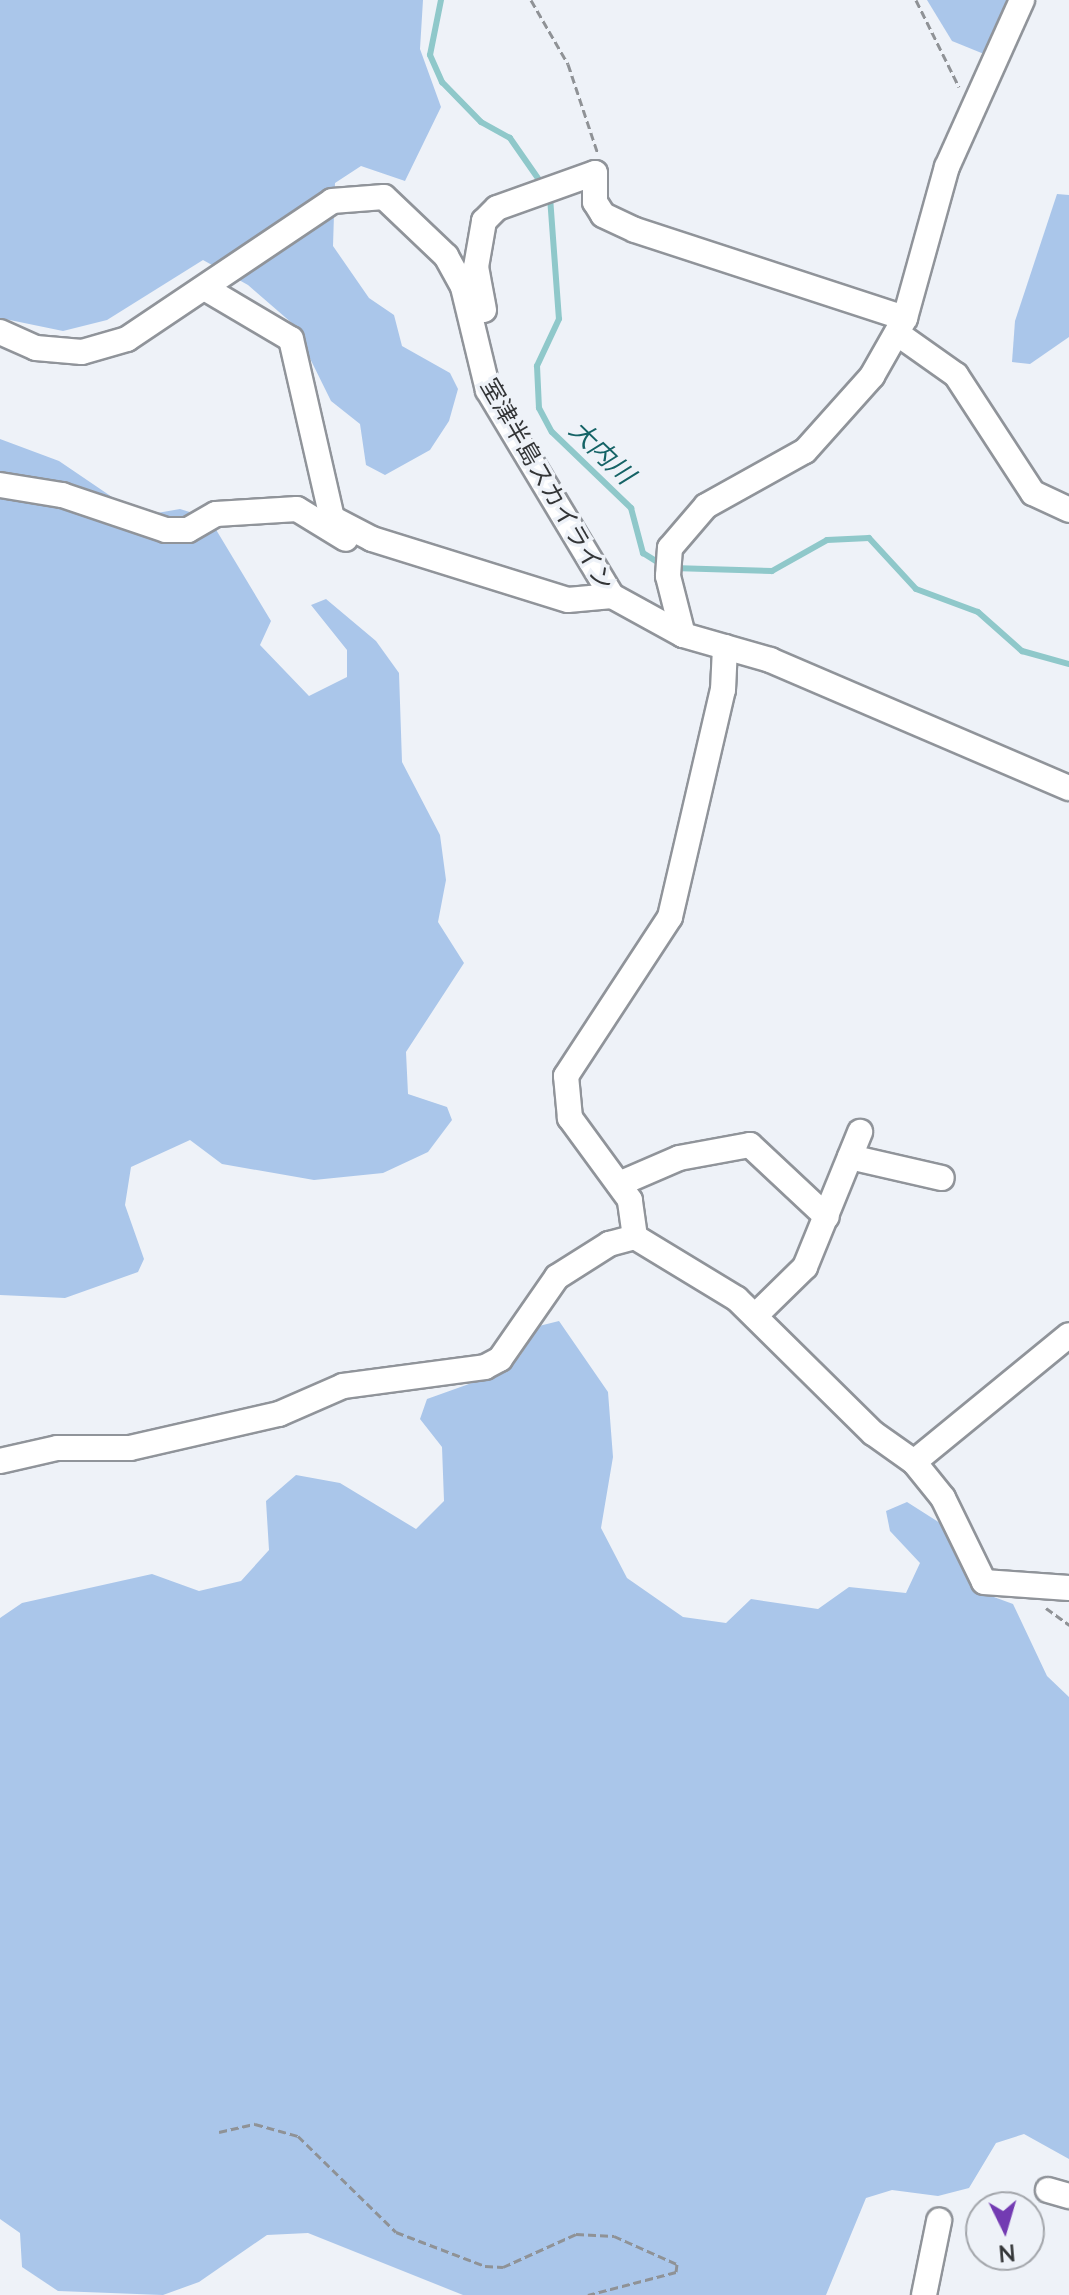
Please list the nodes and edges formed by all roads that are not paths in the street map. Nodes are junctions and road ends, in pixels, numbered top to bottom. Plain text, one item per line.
1 (1022, 0) edge
2 (208, 290) junction
3 (902, 326) junction
4 (474, 328) junction
5 (0, 332) edge
6 (0, 485) edge
7 (1069, 510) edge
8 (372, 539) junction
9 (612, 596) junction
10 (683, 635) junction
11 (725, 647) junction
12 (1069, 788) edge
13 (860, 1132) dead end
14 (850, 1157) junction
15 (942, 1178) dead end
16 (619, 1184) junction
17 (827, 1217) junction
18 (635, 1237) junction
19 (755, 1316) junction
20 (1069, 1335) edge
21 (0, 1461) edge
22 (914, 1462) junction
23 (1069, 1588) edge
24 (939, 2221) dead end
25 (924, 2295) edge

1 - 3 street
2 - 4 street, 室津半島スカイライン
2 - 5 street, 室津半島スカイライン
2 - 8 street
3 - 4 street
3 - 7 street
3 - 10 street
4 - 9 street, 室津半島スカイライン
6 - 8 street
8 - 9 street
9 - 10 street, 室津半島スカイライン
10 - 11 street, 室津半島スカイライン
11 - 12 street, 室津半島スカイライン
11 - 16 street
13 - 14 street
14 - 15 street
14 - 17 street
16 - 17 street
16 - 18 street
17 - 19 street
18 - 19 street
18 - 21 street
19 - 22 street
20 - 22 street
22 - 23 street
24 - 25 street

